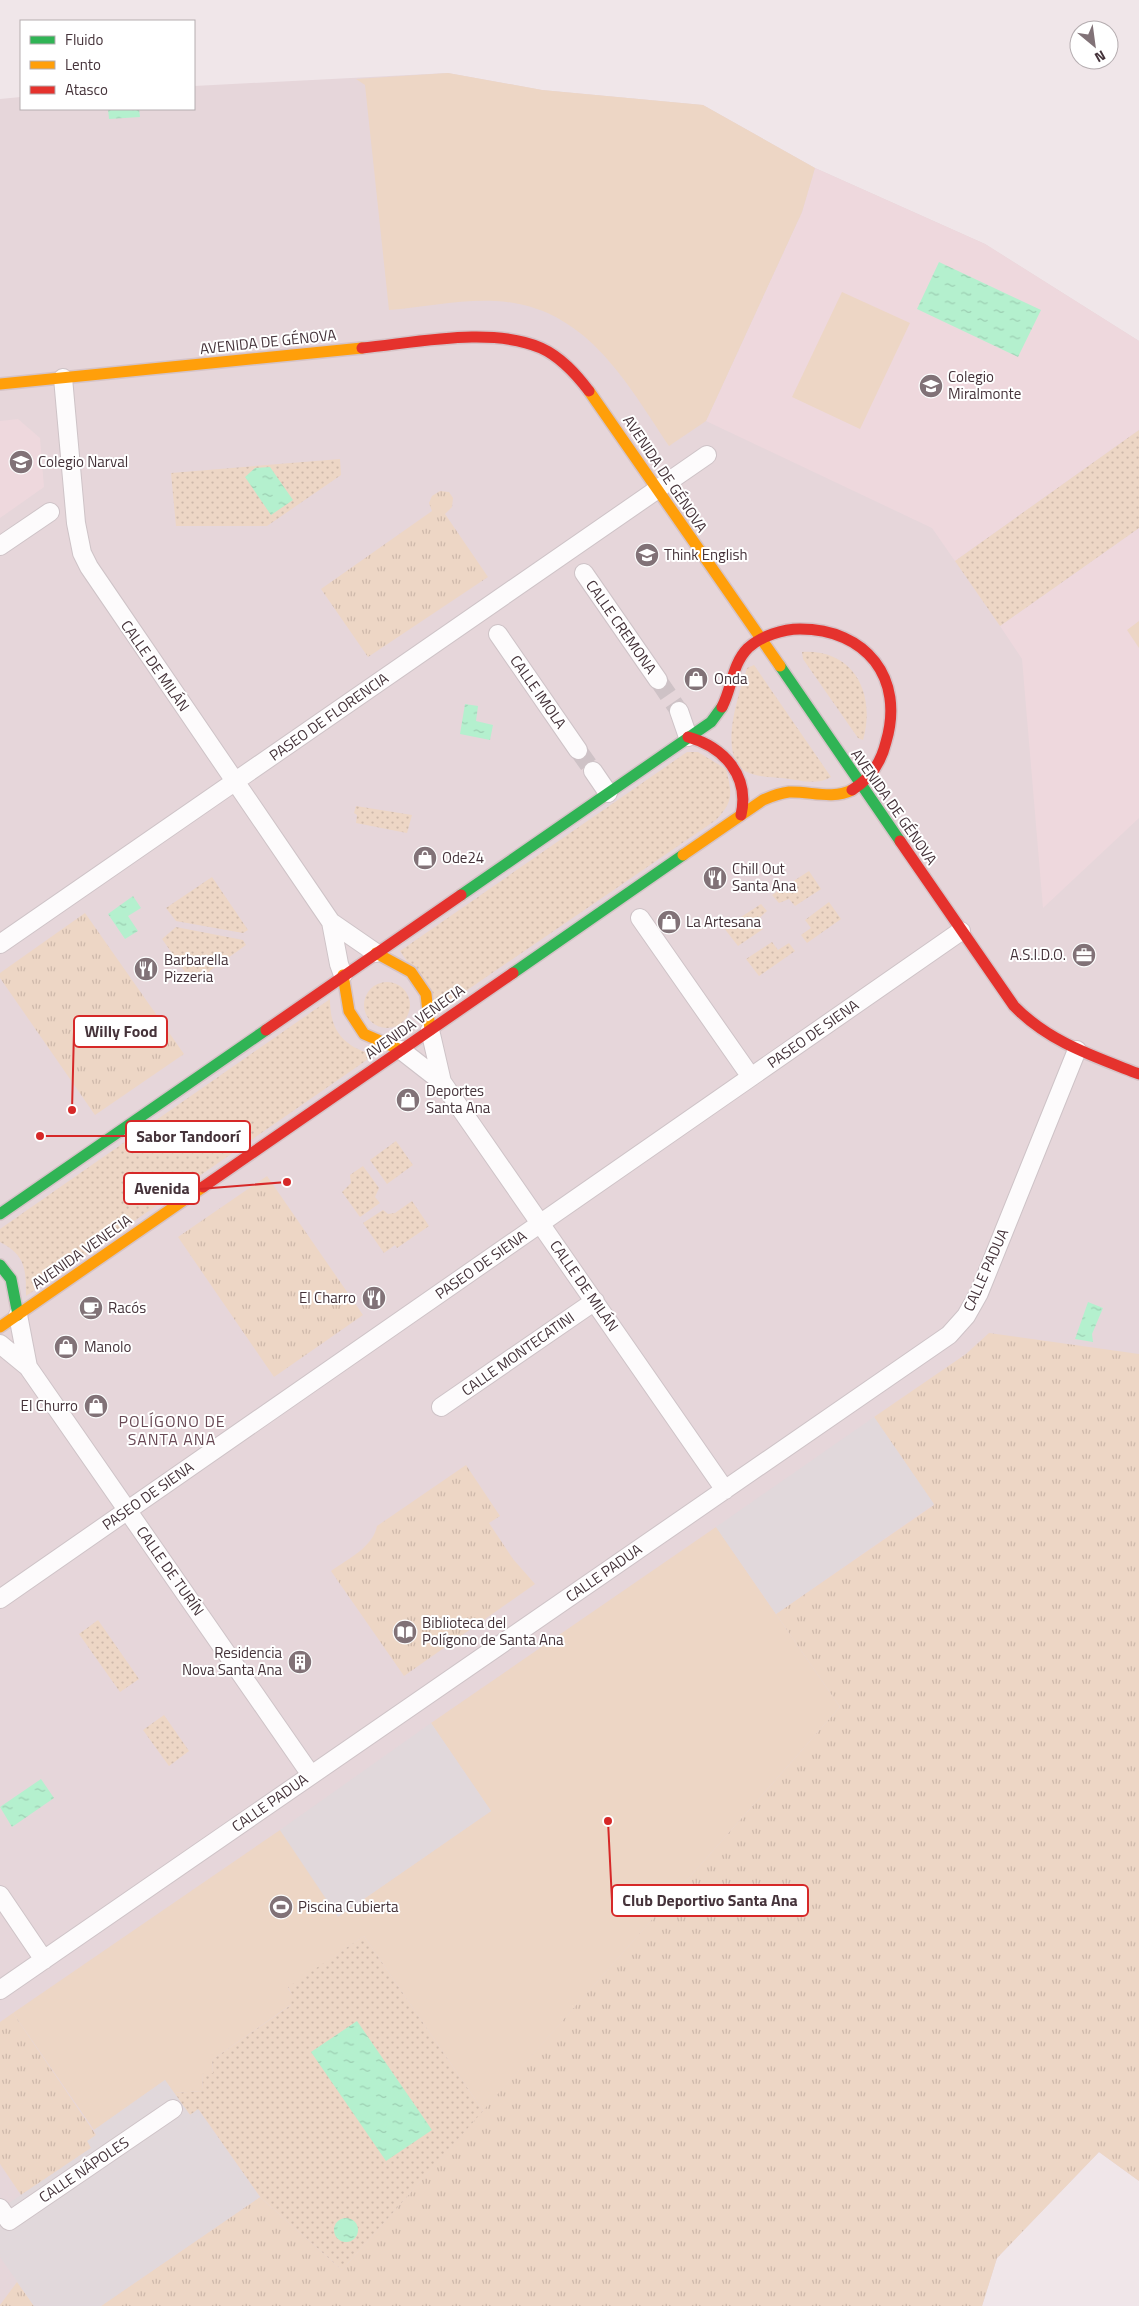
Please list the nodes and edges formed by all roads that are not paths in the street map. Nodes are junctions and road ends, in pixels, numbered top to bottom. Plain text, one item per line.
1 (62, 378) junction
2 (0, 384) edge
3 (707, 455) dead end
4 (657, 489) junction
5 (50, 512) dead end
6 (0, 546) edge
7 (584, 573) dead end
8 (498, 634) dead end
9 (760, 639) junction
10 (658, 680) tunnel mouth
11 (679, 711) tunnel mouth
12 (688, 737) junction
13 (578, 750) tunnel mouth
14 (593, 771) tunnel mouth
15 (235, 782) junction
16 (861, 785) junction
17 (608, 793) junction
18 (741, 814) junction
19 (640, 918) dead end
20 (331, 922) junction
21 (961, 931) junction
22 (0, 944) edge
23 (376, 953) junction
24 (343, 976) junction
25 (430, 1030) junction
26 (401, 1050) junction
27 (1077, 1050) junction
28 (1139, 1074) edge
29 (751, 1077) junction
30 (442, 1082) junction
31 (0, 1214) edge
32 (540, 1223) junction
33 (0, 1265) edge
34 (595, 1301) junction
35 (18, 1315) junction
36 (0, 1327) edge
37 (0, 1344) edge
38 (28, 1367) junction
39 (441, 1408) dead end
40 (725, 1490) junction
41 (128, 1510) junction
42 (0, 1599) edge
43 (311, 1775) junction
44 (0, 1895) edge
45 (44, 1960) junction
46 (0, 1990) edge
47 (173, 2109) dead end
48 (0, 2208) edge

1 - 2 street, AVENIDA DE GÉNOVA
1 - 4 street, AVENIDA DE GÉNOVA
1 - 15 street, CALLE DE MILÁN
3 - 4 street, PASEO DE FLORENCIA
4 - 9 street, AVENIDA DE GÉNOVA
4 - 15 street, PASEO DE FLORENCIA
5 - 6 street
7 - 10 street, CALLE CREMONA
8 - 13 street, CALLE IMOLA
9 - 12 street
9 - 16 street, AVENIDA DE GÉNOVA
9 - 16 street
11 - 12 street
12 - 17 street
12 - 18 street
14 - 17 street
15 - 20 street, CALLE DE MILÁN
15 - 22 street, PASEO DE FLORENCIA
16 - 18 street, AVENIDA VENECIA
16 - 21 street, AVENIDA DE GÉNOVA
17 - 23 street
18 - 25 street, AVENIDA VENECIA
19 - 29 street
20 - 23 street, CALLE DE MILÁN
20 - 24 street, CALLE DE MILÁN
21 - 27 street, AVENIDA DE GÉNOVA
21 - 29 street, PASEO DE SIENA
23 - 24 street
23 - 25 street
24 - 26 street
24 - 31 street
25 - 26 street, AVENIDA VENECIA
25 - 30 street, CALLE DE MILÁN
26 - 30 street, CALLE DE MILÁN
26 - 35 street, AVENIDA VENECIA
27 - 28 street, AVENIDA DE GÉNOVA
27 - 40 street, CALLE PADUA
29 - 32 street, PASEO DE SIENA
30 - 32 street, CALLE DE MILÁN
32 - 34 street, CALLE DE MILÁN
32 - 41 street, PASEO DE SIENA
33 - 35 street
34 - 39 street, CALLE MONTECATINI
34 - 40 street, CALLE DE MILÁN
35 - 36 street, AVENIDA VENECIA
35 - 38 street, CALLE DE TURÍN
37 - 38 street, CALLE DE TURÍN
38 - 41 street, CALLE DE TURÍN
40 - 43 street, CALLE PADUA
41 - 42 street, PASEO DE SIENA
41 - 43 street, CALLE DE TURÍN
43 - 45 street, CALLE PADUA
44 - 45 street
45 - 46 street, CALLE PADUA
47 - 48 street, CALLE NÁPOLES

